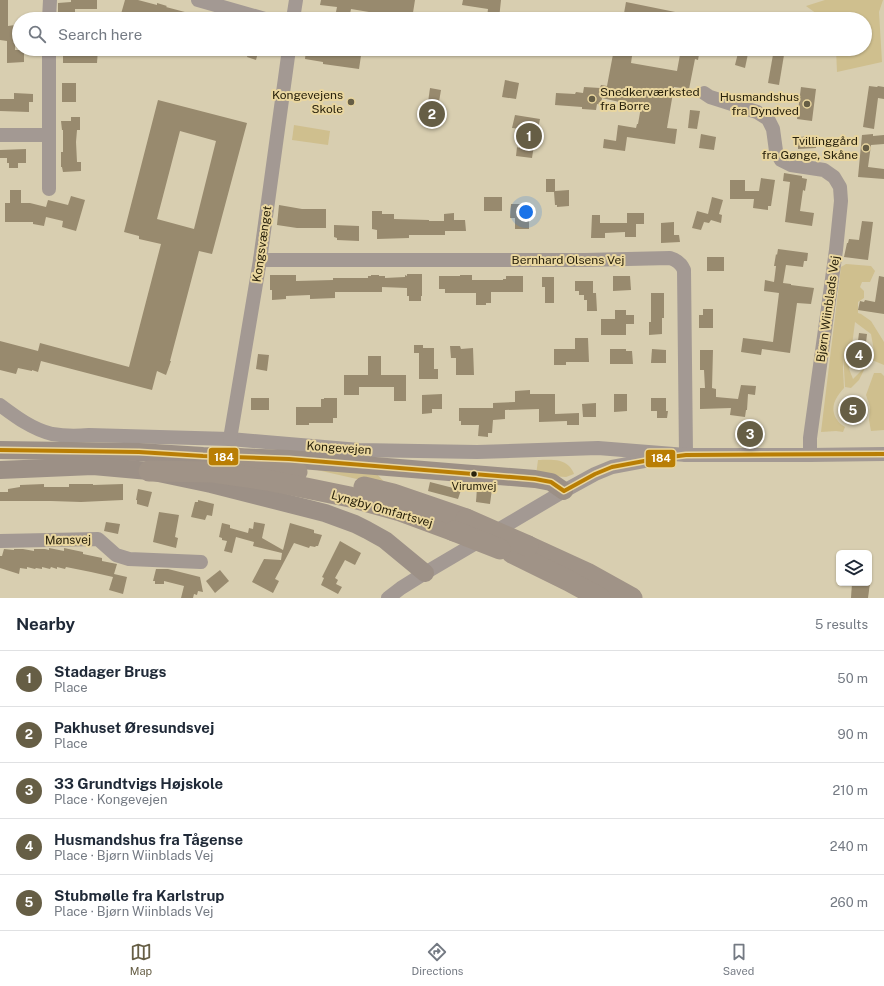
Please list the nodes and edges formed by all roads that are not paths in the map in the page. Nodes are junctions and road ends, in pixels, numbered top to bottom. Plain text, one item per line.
1 (50, 0) edge
2 (198, 0) edge
3 (296, 0) edge
4 (49, 12) edge
5 (240, 12) edge
6 (294, 12) edge
7 (49, 56) edge
8 (288, 56) edge
9 (704, 93) dead end
10 (0, 135) edge
11 (49, 135) junction
12 (49, 189) dead end
13 (260, 260) junction
14 (0, 405) edge
15 (231, 448) junction
16 (0, 450) edge
17 (884, 454) edge
18 (686, 455) junction
19 (810, 455) junction
20 (0, 470) edge
21 (149, 471) junction
22 (564, 491) junction
23 (460, 525) junction
24 (0, 541) edge
25 (520, 549) junction
26 (201, 562) dead end
27 (425, 573) junction
28 (388, 598) edge
29 (600, 598) edge
30 (632, 598) edge

1 - 4 street
2 - 5 street
3 - 6 street
7 - 11 street
8 - 13 street, Kongsvænget
9 - 19 street, Bjørn Wiinblads Vej
10 - 11 street
11 - 12 street
13 - 15 street, Kongsvænget
13 - 18 street, Bernhard Olsens Vej
14 - 15 street, Kongevejen
15 - 16 main road, Kongevejen
15 - 18 street, Kongevejen
15 - 22 main road
15 - 23 highway
17 - 19 street, Kongevejen
18 - 19 street, Kongevejen
18 - 22 street, Kongevejen
20 - 21 main road
21 - 23 highway, Lyngby Omfartsvej
21 - 27 main road
22 - 27 street, Kongevejen
23 - 25 highway, bridge
24 - 26 street, Mønsvej
25 - 29 highway
25 - 30 highway
27 - 28 street

